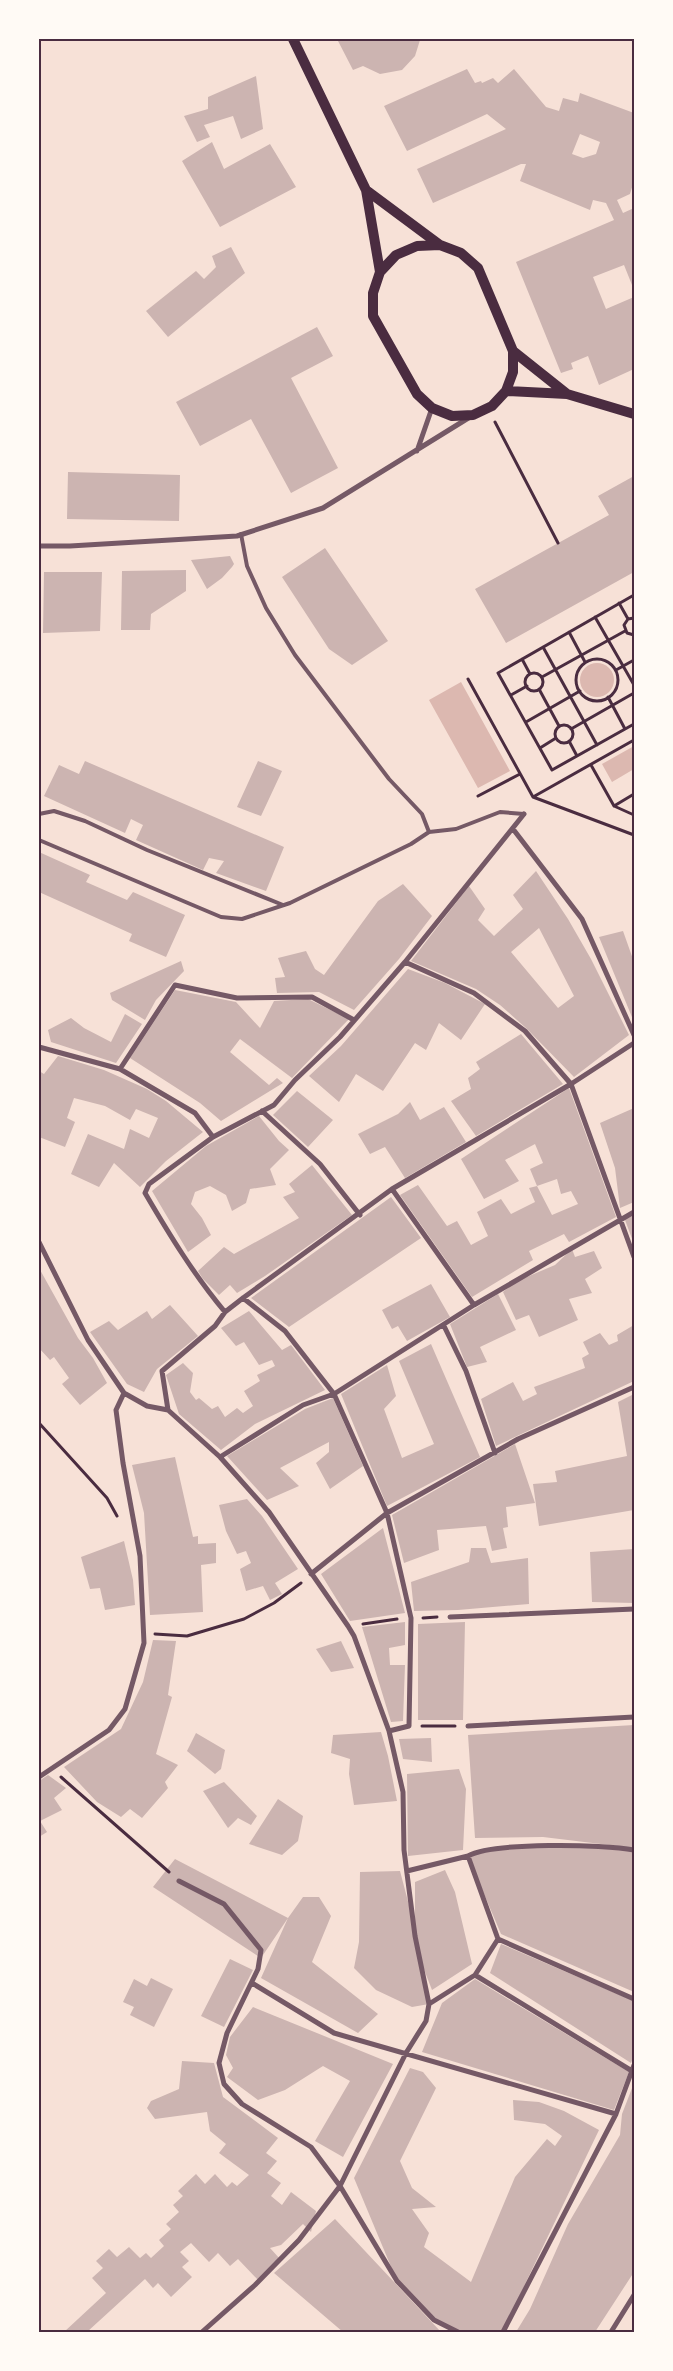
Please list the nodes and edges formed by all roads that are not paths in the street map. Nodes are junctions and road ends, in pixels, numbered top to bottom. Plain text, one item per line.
1 (293, 39) edge
2 (366, 190) junction
3 (440, 245) junction
4 (380, 272) junction
5 (513, 351) junction
6 (506, 391) junction
7 (567, 394) junction
8 (432, 408) junction
9 (634, 414) edge
10 (473, 415) junction
11 (417, 451) junction
12 (241, 534) junction
13 (39, 546) edge
14 (39, 814) edge
15 (524, 814) joint
16 (513, 828) junction
17 (428, 832) junction
18 (39, 840) edge
19 (283, 905) junction
20 (405, 962) junction
21 (354, 1020) junction
22 (634, 1035) edge
23 (634, 1043) edge
24 (39, 1047) edge
25 (120, 1070) junction
26 (571, 1084) junction
27 (262, 1111) junction
28 (213, 1137) junction
29 (392, 1189) junction
30 (634, 1212) edge
31 (360, 1215) junction
32 (621, 1219) junction
33 (39, 1242) edge
34 (634, 1257) edge
35 (243, 1298) junction
36 (474, 1306) junction
37 (225, 1312) junction
38 (444, 1326) junction
39 (634, 1387) edge
40 (124, 1393) junction
41 (334, 1394) junction
42 (168, 1410) junction
43 (495, 1453) junction
44 (220, 1457) junction
45 (387, 1513) junction
46 (311, 1574) junction
47 (634, 1609) edge
48 (450, 1617) dead end
49 (634, 1717) edge
50 (468, 1726) road end
51 (389, 1731) junction
52 (39, 1777) edge
53 (634, 1850) edge
54 (468, 1856) junction
55 (407, 1871) junction
56 (179, 1881) road end
57 (498, 1939) junction
58 (475, 1974) junction
59 (252, 1982) junction
60 (634, 1999) edge
61 (428, 2004) junction
62 (406, 2053) junction
63 (633, 2068) edge
64 (616, 2114) junction
65 (340, 2186) junction
66 (634, 2295) edge
67 (202, 2332) edge
68 (458, 2332) edge
69 (503, 2332) edge
70 (612, 2332) edge

1 - 2 main road
2 - 3 main road
2 - 4 main road
3 - 4 main road
3 - 5 main road
4 - 8 main road
5 - 6 main road
5 - 7 main road
6 - 7 main road
6 - 10 main road
7 - 9 main road
8 - 10 main road
8 - 11 street
10 - 11 street
11 - 12 street
12 - 13 street
12 - 17 lane
14 - 19 lane
15 - 16 street
15 - 17 lane
16 - 20 street
16 - 22 street
17 - 19 lane
18 - 19 lane
20 - 21 street
20 - 26 street
21 - 25 street
21 - 27 street
23 - 26 street
24 - 25 street
25 - 28 street
26 - 29 street
26 - 32 street
27 - 28 street
27 - 31 street
28 - 37 street
29 - 31 street
29 - 36 street
30 - 32 street
31 - 35 street
32 - 34 street
32 - 36 street
33 - 40 street
35 - 37 street
35 - 41 street
36 - 38 street
37 - 42 street
38 - 41 street
38 - 43 street
39 - 43 street
40 - 42 street
40 - 52 street
41 - 44 street
41 - 45 street
42 - 44 street
43 - 45 street
44 - 46 street
45 - 46 street
45 - 51 street
46 - 51 street
47 - 48 street
49 - 50 street
51 - 55 street
53 - 54 street
54 - 55 street
54 - 57 street
55 - 61 street
56 - 59 street
57 - 58 street
57 - 60 street
58 - 61 street
58 - 63 street
59 - 62 street
59 - 65 street
61 - 62 street
62 - 64 street
62 - 65 street
63 - 64 street
64 - 69 street
65 - 67 street
65 - 68 street
66 - 70 street

